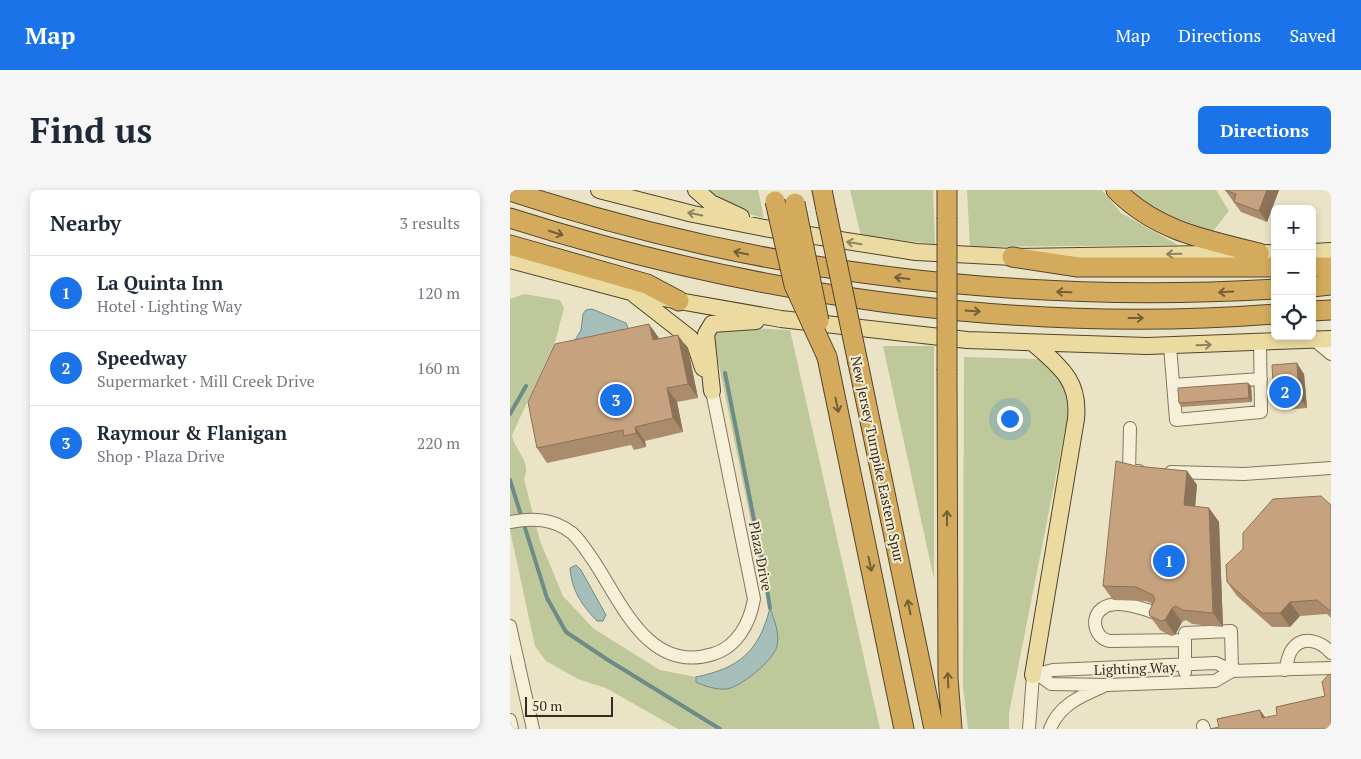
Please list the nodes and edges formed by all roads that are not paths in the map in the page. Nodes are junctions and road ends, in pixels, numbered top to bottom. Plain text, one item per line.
1 (599, 190) edge
2 (696, 190) edge
3 (822, 190) edge
4 (947, 190) edge
5 (1116, 190) edge
6 (510, 191) edge
7 (774, 195) edge
8 (793, 196) edge
9 (510, 218) edge
10 (764, 228) junction
11 (510, 246) edge
12 (1331, 251) edge
13 (1316, 252) edge
14 (1267, 253) edge
15 (1012, 257) junction
16 (510, 260) edge
17 (1271, 267) edge
18 (1316, 267) edge
19 (1331, 267) edge
20 (1331, 285) edge
21 (1316, 287) edge
22 (1271, 289) edge
23 (631, 292) junction
24 (679, 301) junction
25 (1331, 310) edge
26 (1316, 311) edge
27 (1271, 314) edge
28 (781, 319) junction
29 (1316, 339) edge
30 (1331, 339) edge
31 (1295, 340) edge
32 (1314, 340) edge
33 (1260, 342) junction
34 (1033, 343) junction
35 (1170, 346) junction
36 (1331, 354) edge
37 (827, 357) junction
38 (1260, 379) junction
39 (1173, 385) junction
40 (712, 391) junction
41 (1130, 428) dead end
42 (1331, 468) edge
43 (510, 522) edge
44 (1164, 617) edge
45 (510, 626) edge
46 (1183, 633) junction
47 (1331, 653) edge
48 (1185, 665) junction
49 (1331, 668) edge
50 (1285, 670) junction
51 (1232, 671) junction
52 (1036, 675) junction
53 (1185, 682) junction
54 (1107, 685) junction
55 (510, 720) edge
56 (511, 729) edge
57 (534, 729) edge
58 (904, 729) edge
59 (934, 729) edge
60 (952, 729) edge
61 (1030, 729) edge
62 (1050, 729) edge

10 -> 1 main road
2 - 10 main road
59 -> 3 highway, New Jersey Turnpike Eastern Spur, bridge
60 -> 4 highway, bridge
5 - 14 highway
22 -> 6 highway
7 - 37 highway, bridge
8 - 37 highway, New Jersey Turnpike Eastern Spur, bridge
9 -> 27 highway
15 -> 10 main road
11 - 24 highway
12 - 13 main road
14 -> 15 main road
15 - 17 highway
16 - 23 main road
18 - 19 highway
20 - 21 highway
23 - 24 main road
23 - 40 main road
24 - 28 main road
25 - 26 highway
28 - 34 main road
28 - 40 main road
29 - 30 main road
31 - 33 main road
32 - 36 street
35 -> 33 main road
33 - 38 street
34 - 35 main road
34 - 52 main road
35 - 39 street
37 -> 58 highway, New Jersey Turnpike Eastern Spur
38 - 39 street
38 - 39 street
40 - 43 street, Plaza Drive
41 - 42 street
44 - 46 street
45 - 57 street
46 - 48 street
46 - 51 street
47 - 50 street
48 - 51 street, Lighting Way
48 - 52 street, Lighting Way
48 - 53 street
49 - 50 street, Lighting Way
50 - 51 street, Lighting Way
51 - 53 street, Lighting Way
52 - 54 street, Lighting Way
52 - 61 street
53 - 54 street, Lighting Way
54 - 62 street
55 - 56 street

